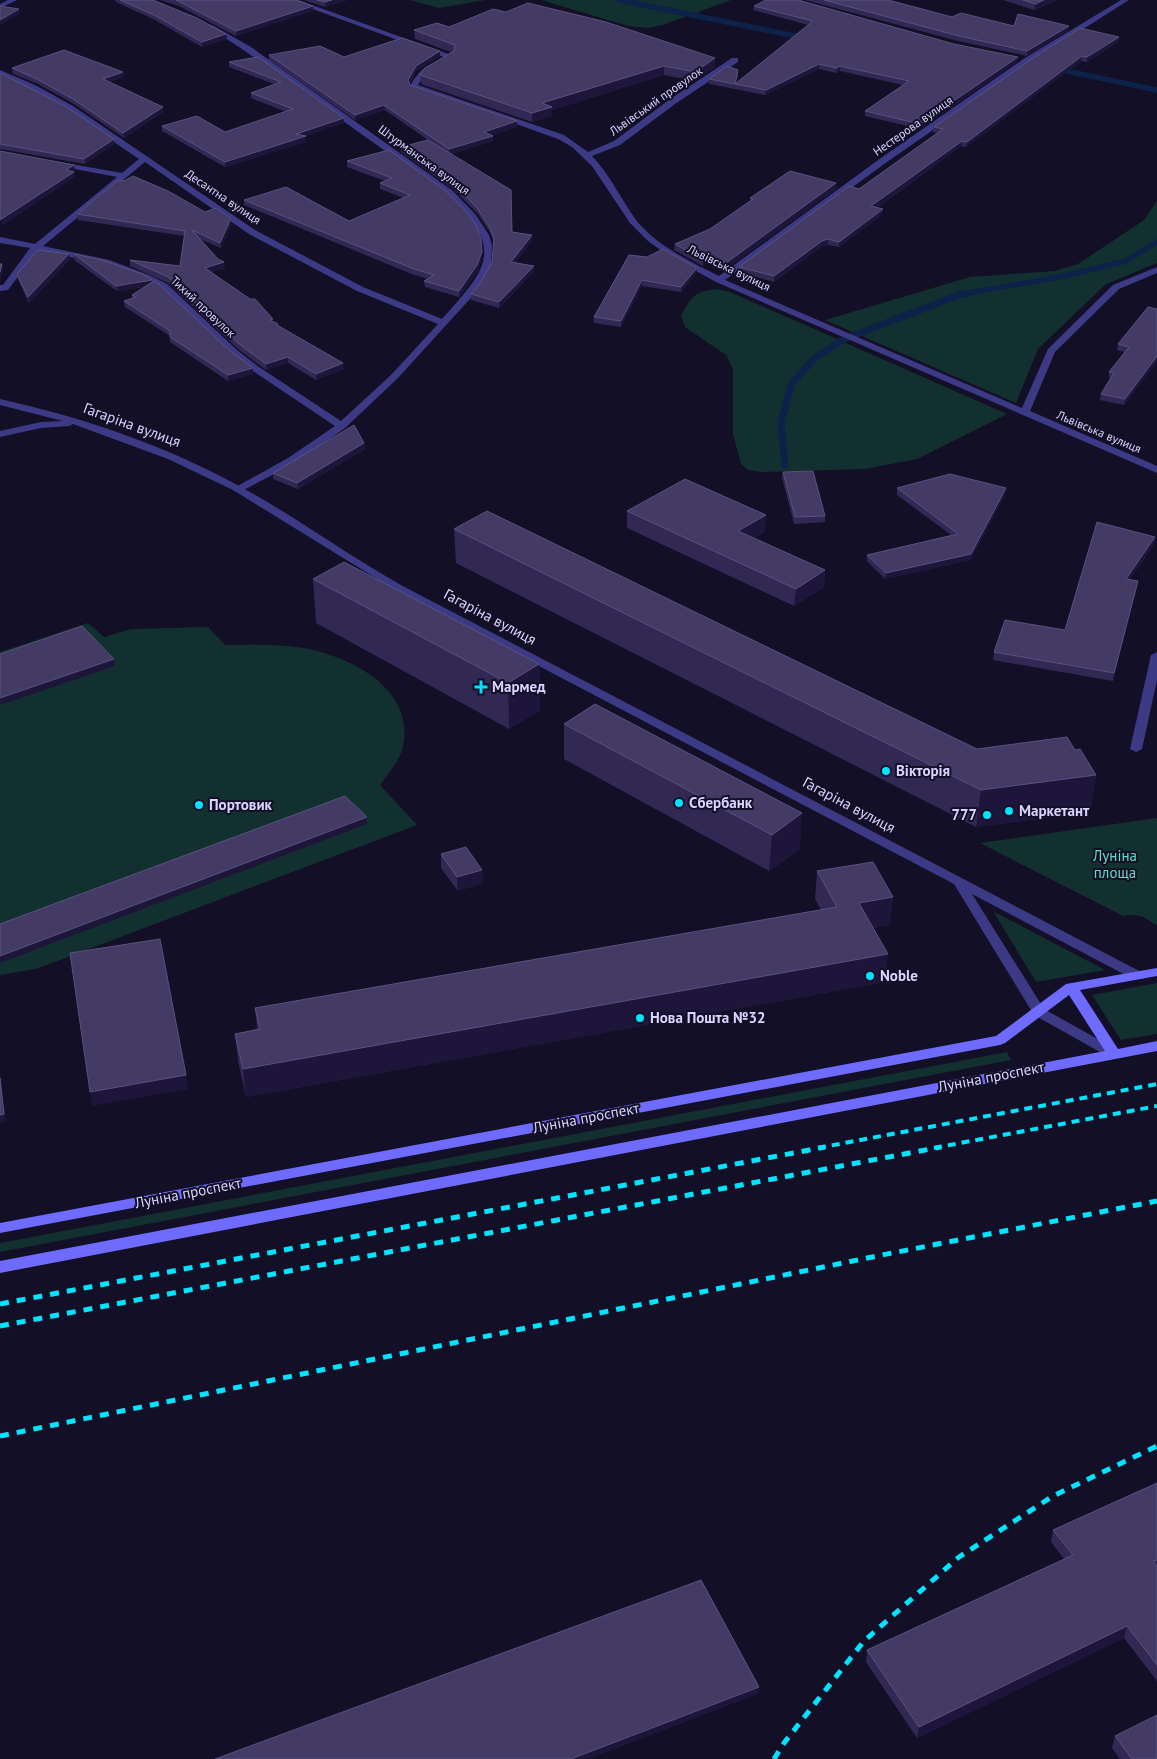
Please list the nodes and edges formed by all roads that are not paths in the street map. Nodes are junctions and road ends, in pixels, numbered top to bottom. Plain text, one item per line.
1 (14, 0) edge
2 (291, 0) edge
3 (1126, 0) edge
4 (0, 6) edge
5 (208, 25) edge
6 (1019, 58) edge
7 (735, 60) dead end
8 (1028, 60) junction
9 (0, 72) edge
10 (589, 156) junction
11 (144, 159) junction
12 (48, 161) edge
13 (124, 176) junction
14 (0, 240) edge
15 (35, 248) junction
16 (1157, 270) edge
17 (719, 280) junction
18 (2, 288) edge
19 (444, 323) junction
20 (0, 402) edge
21 (1024, 413) junction
22 (84, 423) junction
23 (342, 426) junction
24 (0, 434) edge
25 (1157, 470) edge
26 (238, 490) junction
27 (1157, 655) edge
28 (1136, 749) dead end
29 (958, 881) junction
30 (1157, 972) edge
31 (1138, 976) junction
32 (1072, 987) junction
33 (1038, 1012) junction
34 (1157, 1046) edge
35 (1114, 1054) junction
36 (0, 1228) edge
37 (0, 1267) edge

1 - 4 street
2 - 10 street, Львівська вулиця
3 - 8 street, Нестерова вулиця
5 - 19 street, Штурманська вулиця
6 - 8 street
7 - 10 street, Львівський провулок
8 - 17 street, Нестерова вулиця
9 - 11 street, Десантна вулиця
10 - 17 street, Львівська вулиця
11 - 13 street
11 - 19 street, Десантна вулиця
12 - 13 street
13 - 15 street
14 - 15 street, Тихий провулок
15 - 18 street
15 - 23 street, Тихий провулок
16 - 21 street
17 - 21 street, Львівська вулиця
19 - 23 street, Штурманська вулиця
20 - 22 street, Гагаріна вулиця
21 - 25 street, Львівська вулиця
22 - 24 street
22 - 26 street, Гагаріна вулиця
23 - 26 street, Штурманська вулиця
26 - 29 street, Гагаріна вулиця
27 - 28 street
29 - 31 street, Гагаріна вулиця
29 - 33 street
30 - 31 main road, Луніна проспект
31 - 32 main road, Луніна проспект
32 - 33 main road, Луніна проспект
32 - 35 main road
33 - 35 street
33 - 36 main road, Луніна проспект
34 - 35 main road, Луніна проспект
35 - 37 main road, Луніна проспект

